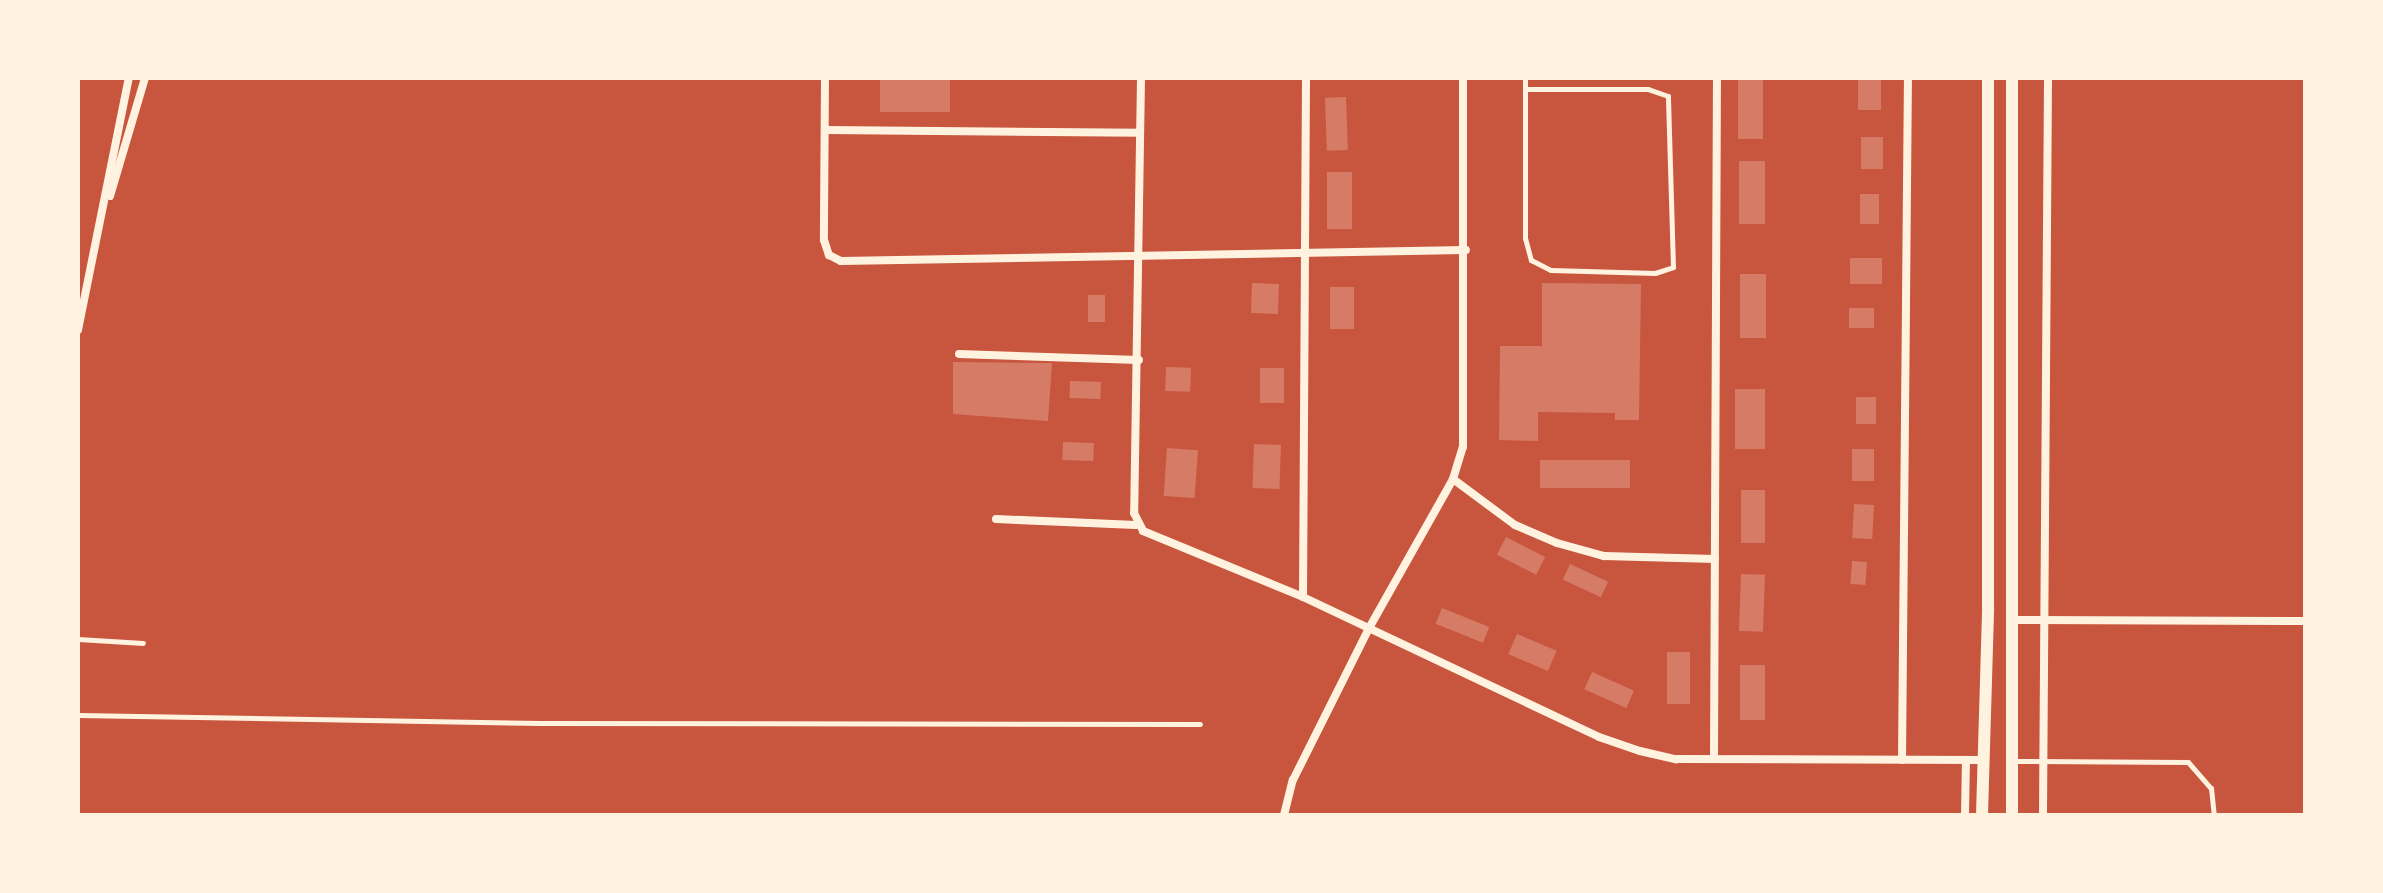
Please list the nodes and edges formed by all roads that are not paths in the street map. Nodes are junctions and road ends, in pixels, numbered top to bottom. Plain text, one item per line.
1 (129, 78) edge
2 (145, 78) edge
3 (825, 78) edge
4 (1141, 78) edge
5 (1306, 78) edge
6 (1463, 78) edge
7 (1525, 78) edge
8 (1717, 78) edge
9 (1908, 78) edge
10 (1988, 78) edge
11 (2012, 78) edge
12 (2048, 78) edge
13 (1525, 89) junction
14 (825, 130) junction
15 (1140, 133) junction
16 (102, 220) junction
17 (1466, 250) junction
18 (1306, 252) junction
19 (1140, 256) junction
20 (78, 330) edge
21 (959, 354) dead end
22 (1139, 360) junction
23 (1453, 479) junction
24 (996, 519) dead end
25 (1136, 525) junction
26 (1715, 559) junction
27 (1303, 597) junction
28 (2043, 618) junction
29 (2009, 620) junction
30 (2305, 621) edge
31 (1368, 630) junction
32 (78, 639) edge
33 (143, 643) dead end
34 (78, 715) edge
35 (1200, 724) dead end
36 (1714, 759) junction
37 (1902, 760) junction
38 (1966, 760) junction
39 (1983, 760) junction
40 (2010, 761) junction
41 (2044, 761) junction
42 (1284, 815) edge
43 (1965, 815) edge
44 (1982, 815) edge
45 (2012, 815) edge
46 (2043, 815) edge
47 (2214, 815) edge

1 - 16 street
2 - 16 street
3 - 14 street
4 - 15 street
5 - 18 street
6 - 17 street
7 - 13 lane
8 - 26 street
9 - 37 street
10 - 39 street
11 - 29 street
12 - 28 street
13 - 13 lane
14 - 15 street
14 - 19 street
15 - 19 street
16 - 20 street
17 - 18 street
17 - 23 street
18 - 19 street
18 - 27 street
19 - 22 street
21 - 22 street
22 - 25 street
23 - 26 street
23 - 31 street
24 - 25 street
25 - 27 street
26 - 36 street
27 - 31 street
28 - 29 street
28 - 30 street
28 - 41 street
29 - 40 street
31 - 36 street
31 - 42 street
32 - 33 lane
34 - 35 lane
36 - 37 street
37 - 38 street
38 - 39 street
38 - 43 street
39 - 44 street
40 - 41 lane
40 - 45 street
41 - 46 street
41 - 47 lane

